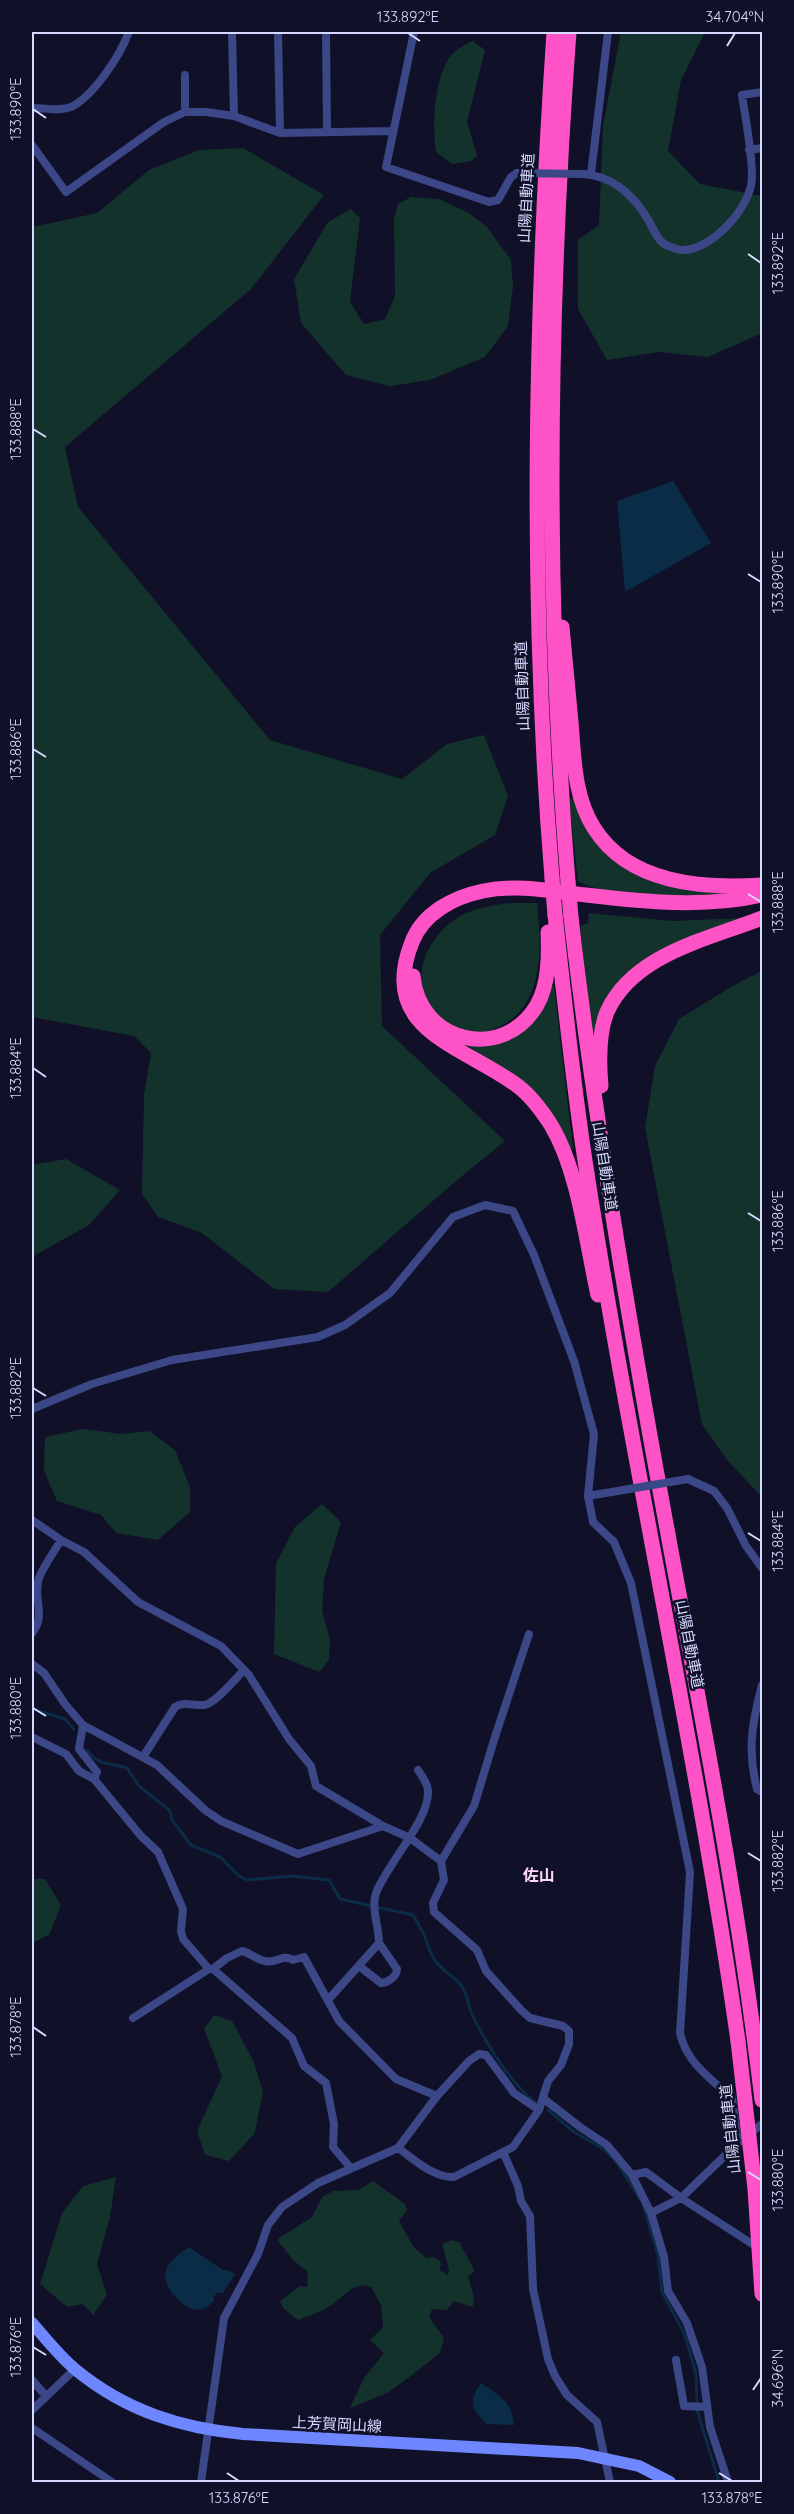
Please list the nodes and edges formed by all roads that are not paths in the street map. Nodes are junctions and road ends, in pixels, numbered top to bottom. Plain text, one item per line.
1 (129, 32) edge
2 (232, 32) edge
3 (278, 32) edge
4 (326, 32) edge
5 (414, 32) edge
6 (554, 32) edge
7 (569, 32) edge
8 (608, 32) edge
9 (185, 75) dead end
10 (762, 92) edge
11 (32, 108) edge
12 (185, 112) junction
13 (234, 116) junction
14 (392, 131) junction
15 (327, 132) junction
16 (280, 133) junction
17 (32, 145) edge
18 (762, 148) edge
19 (749, 150) junction
20 (587, 174) junction
21 (550, 510) junction
22 (762, 885) edge
23 (762, 895) edge
24 (762, 905) edge
25 (551, 914) junction
26 (762, 918) edge
27 (599, 1125) junction
28 (32, 1409) edge
29 (637, 1462) junction
30 (588, 1496) junction
31 (32, 1520) edge
32 (60, 1540) junction
33 (762, 1568) edge
34 (32, 1633) edge
35 (529, 1634) dead end
36 (32, 1664) edge
37 (244, 1670) junction
38 (762, 1685) edge
39 (83, 1725) junction
40 (32, 1737) edge
41 (143, 1757) junction
42 (418, 1770) dead end
43 (94, 1779) junction
44 (762, 1792) edge
45 (383, 1826) junction
46 (410, 1838) junction
47 (441, 1861) junction
48 (379, 1943) junction
49 (359, 1966) junction
50 (211, 1969) junction
51 (328, 2000) junction
52 (133, 2018) dead end
53 (437, 2096) junction
54 (544, 2099) junction
55 (762, 2100) edge
56 (539, 2110) junction
57 (762, 2124) edge
58 (738, 2143) junction
59 (398, 2148) junction
60 (503, 2152) junction
61 (350, 2167) junction
62 (632, 2175) junction
63 (681, 2198) junction
64 (651, 2213) junction
65 (762, 2251) edge
66 (762, 2294) edge
67 (32, 2323) edge
68 (676, 2360) dead end
69 (75, 2369) junction
70 (32, 2380) edge
71 (46, 2396) junction
72 (707, 2407) junction
73 (32, 2410) edge
74 (32, 2428) edge
75 (206, 2430) junction
76 (605, 2457) junction
77 (112, 2482) edge
78 (201, 2482) edge
79 (610, 2482) edge
80 (670, 2482) edge
81 (728, 2482) edge

1 - 11 street
2 - 13 street
3 - 16 street
4 - 15 street
5 - 14 street
6 - 25 highway, 山陽自動車道, bridge
7 - 21 highway, 山陽自動車道
8 - 20 street
9 - 12 street
10 - 19 street
12 - 13 street
12 - 17 street
13 - 16 street
14 - 15 street
14 - 20 street, bridge
15 - 16 street
18 - 19 street
19 - 20 street
21 - 22 highway
21 - 27 highway, 山陽自動車道, bridge
23 - 29 highway
24 - 25 highway
25 - 29 highway, 山陽自動車道
26 - 27 highway
27 - 55 highway, 山陽自動車道
28 - 30 street
29 - 66 highway, 山陽自動車道, bridge
30 - 33 street, bridge
30 - 58 street
31 - 32 street
32 - 34 street
32 - 37 street
35 - 47 street
36 - 39 street
37 - 41 street
37 - 45 street
38 - 44 street
39 - 41 street
39 - 43 street
40 - 43 street
41 - 45 street
42 - 46 street
43 - 50 street
45 - 46 street
46 - 47 street
46 - 48 street
47 - 54 street
48 - 49 street
48 - 49 street
49 - 51 street
50 - 51 street
50 - 52 street
50 - 61 street
51 - 53 street
53 - 56 street
53 - 59 street
54 - 56 street
54 - 62 street
56 - 60 street
57 - 58 street
58 - 63 street
59 - 60 street
59 - 61 street
60 - 76 street
61 - 75 street
62 - 63 street
62 - 64 street
63 - 64 street
63 - 65 street
64 - 72 street
67 - 69 main road, 上芳賀岡山線
68 - 72 street
69 - 71 street
69 - 75 main road, 上芳賀岡山線
70 - 71 street
71 - 73 street
72 - 81 street
74 - 77 street
75 - 76 main road, 上芳賀岡山線
75 - 78 street
76 - 79 street
76 - 80 main road, 上芳賀岡山線

